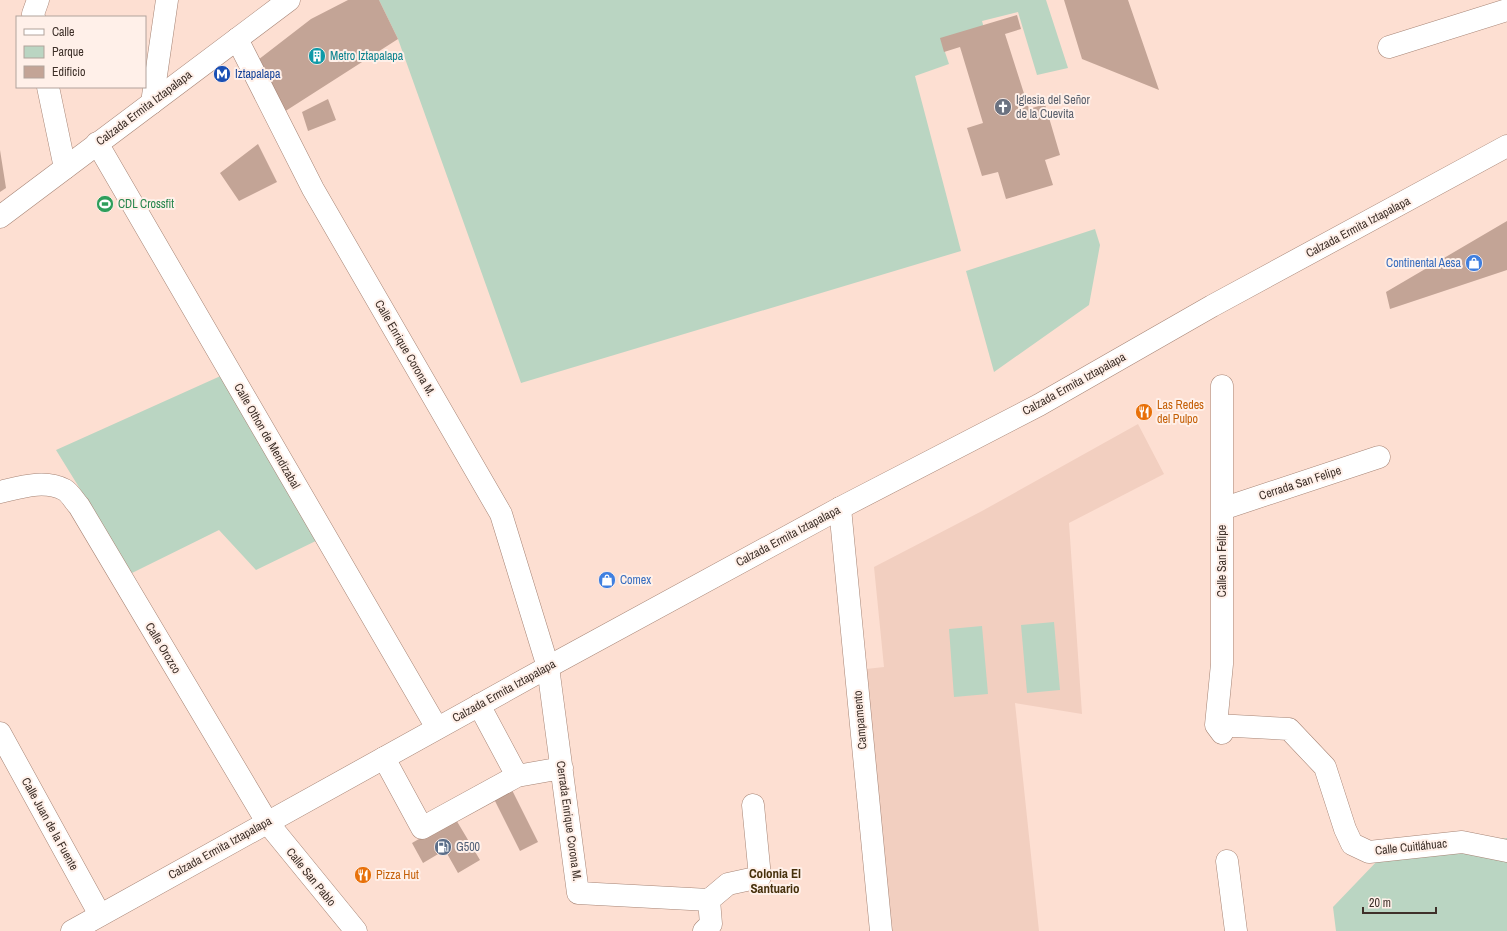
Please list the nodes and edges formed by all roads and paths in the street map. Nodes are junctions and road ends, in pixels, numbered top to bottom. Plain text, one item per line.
1 (38, 0) edge
2 (167, 0) edge
3 (289, 0) edge
4 (1507, 10) edge
5 (34, 16) edge
6 (237, 39) junction
7 (1388, 47) dead end
8 (48, 88) edge
9 (152, 103) junction
10 (97, 144) junction
11 (1507, 146) edge
12 (65, 168) junction
13 (0, 216) edge
14 (1222, 386) dead end
15 (1379, 457) dead end
16 (0, 492) edge
17 (840, 508) junction
18 (1222, 509) junction
19 (548, 666) junction
20 (479, 705) junction
21 (437, 728) junction
22 (1219, 729) joint
23 (0, 733) edge
24 (384, 758) junction
25 (562, 768) junction
26 (517, 776) junction
27 (753, 805) dead end
28 (267, 822) junction
29 (1507, 851) edge
30 (1227, 861) dead end
31 (709, 900) junction
32 (100, 915) junction
33 (72, 931) edge
34 (356, 931) edge
35 (704, 931) edge
36 (881, 931) edge
37 (1236, 931) edge

1 - 5 street
2 - 9 street
3 - 6 street, Calzada Ermita Iztapalapa
4 - 7 street
6 - 9 street, Calzada Ermita Iztapalapa
6 - 19 street, Calle Enrique Corona M.
8 - 12 street
9 - 10 street, Calzada Ermita Iztapalapa
10 - 12 street, Calzada Ermita Iztapalapa
10 - 21 street, Calle Othon de Mendizabal
11 - 17 street, Calzada Ermita Iztapalapa
12 - 13 street, Calzada Ermita Iztapalapa
14 - 18 street, Calle San Felipe
15 - 18 street, Cerrada San Felipe
16 - 28 street, Calle Orozco
17 - 19 street, Calzada Ermita Iztapalapa
17 - 36 street, Campamento
18 - 22 street, Calle San Felipe
19 - 20 street, Calzada Ermita Iztapalapa
19 - 25 street, Cerrada Enrique Corona M.
20 - 21 street, Calzada Ermita Iztapalapa
20 - 26 street
21 - 24 street, Calzada Ermita Iztapalapa
22 - 29 street, Calle Cuitláhuac
23 - 32 street, Calle Juan de la Fuente
24 - 26 street
24 - 28 street, Calzada Ermita Iztapalapa
25 - 26 street
25 - 31 street, Cerrada Enrique Corona M.
27 - 31 street
28 - 32 street, Calzada Ermita Iztapalapa
28 - 34 street, Calle San Pablo
30 - 37 street
31 - 35 street
32 - 33 street, Calzada Ermita Iztapalapa

